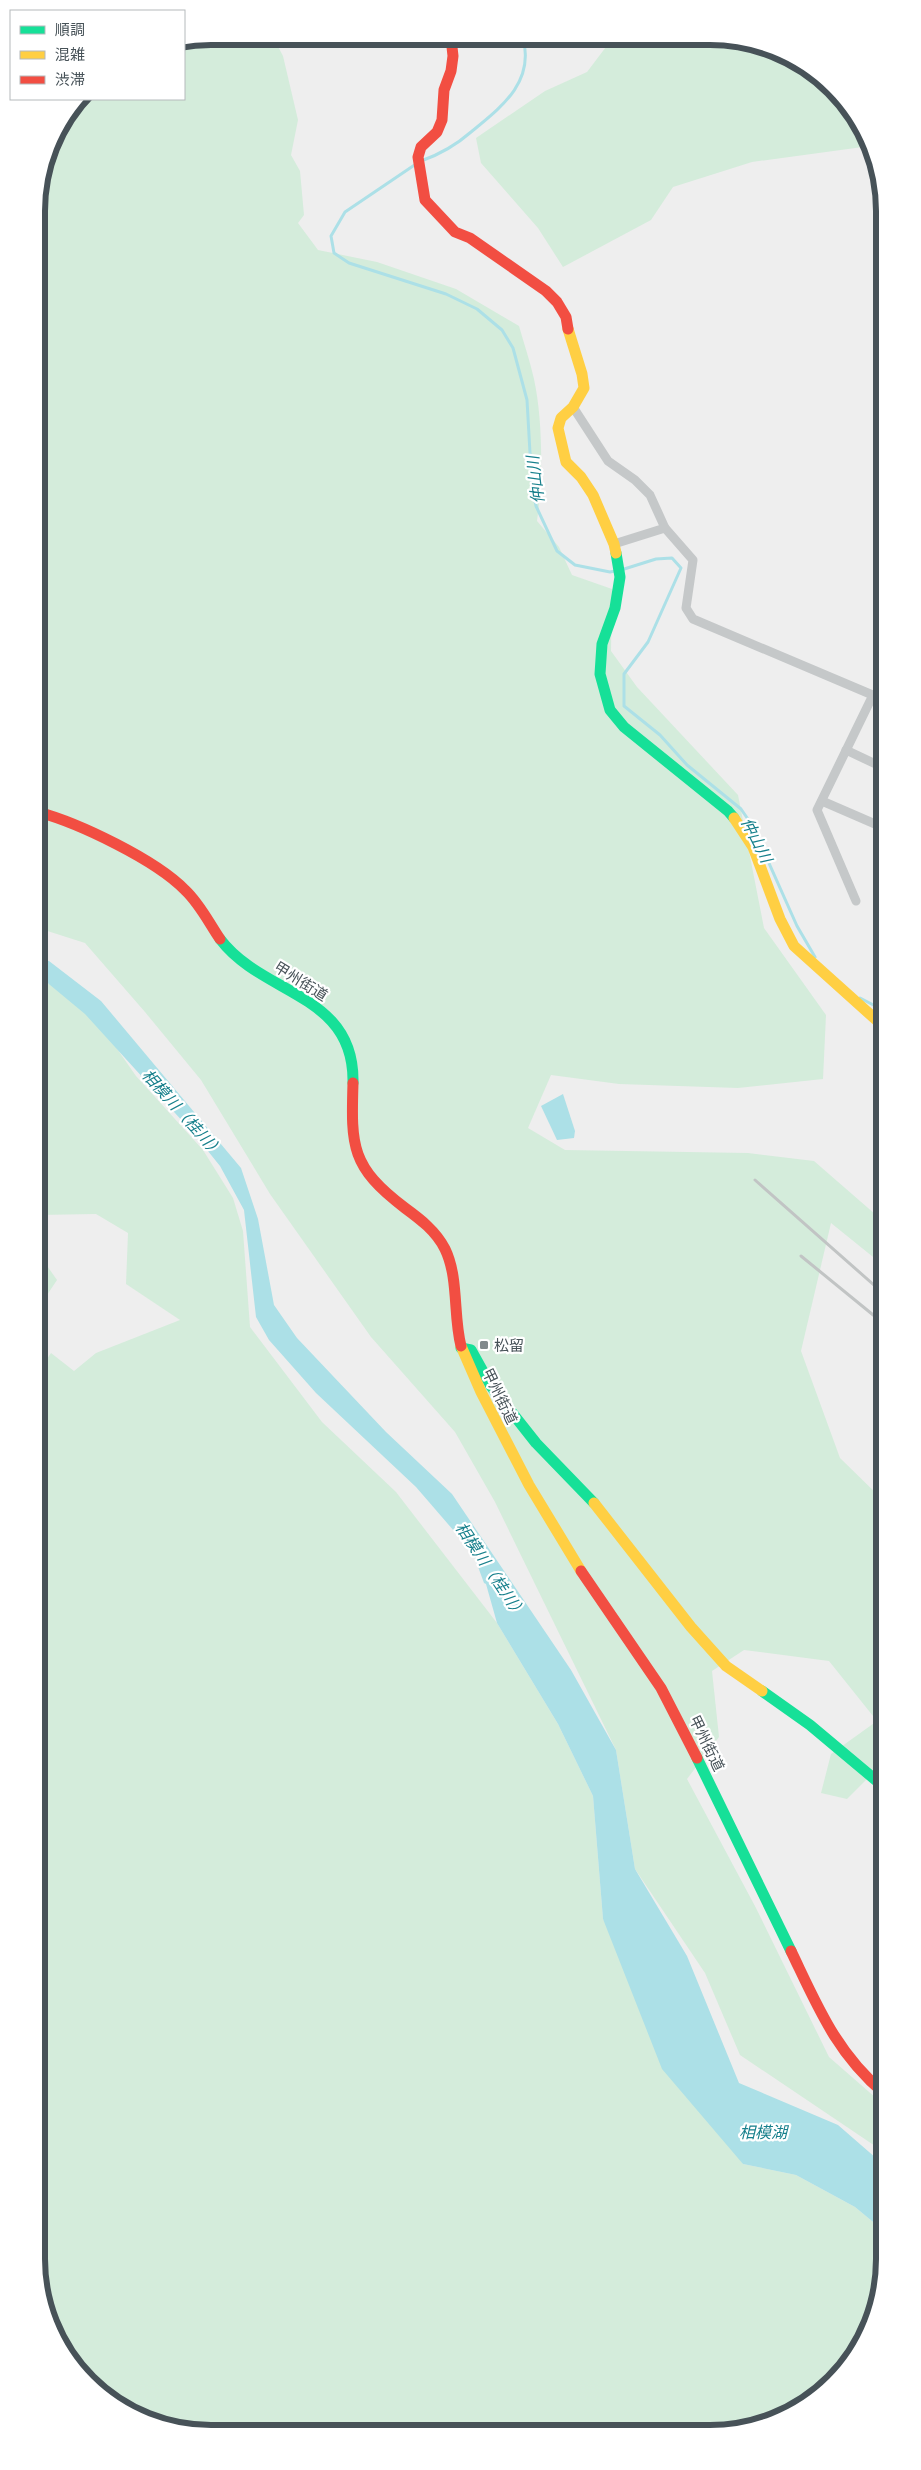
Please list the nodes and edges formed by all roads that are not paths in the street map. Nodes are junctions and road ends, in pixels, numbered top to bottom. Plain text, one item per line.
1 (452, 45) edge
2 (574, 407) junction
3 (665, 528) junction
4 (614, 544) junction
5 (873, 695) junction
6 (876, 696) edge
7 (846, 750) junction
8 (876, 764) edge
9 (822, 801) junction
10 (45, 815) edge
11 (876, 824) edge
12 (856, 901) dead end
13 (876, 1020) edge
14 (462, 1348) junction
15 (876, 1780) edge
16 (876, 2085) edge

1 - 2 main road
2 - 3 street
2 - 4 main road
3 - 4 street
3 - 5 street
4 - 13 main road
5 - 6 street
5 - 7 street
7 - 8 street
7 - 9 street
9 - 11 street
9 - 12 street
10 - 14 main road, 甲州街道
14 - 15 main road
14 - 16 main road, 甲州街道

